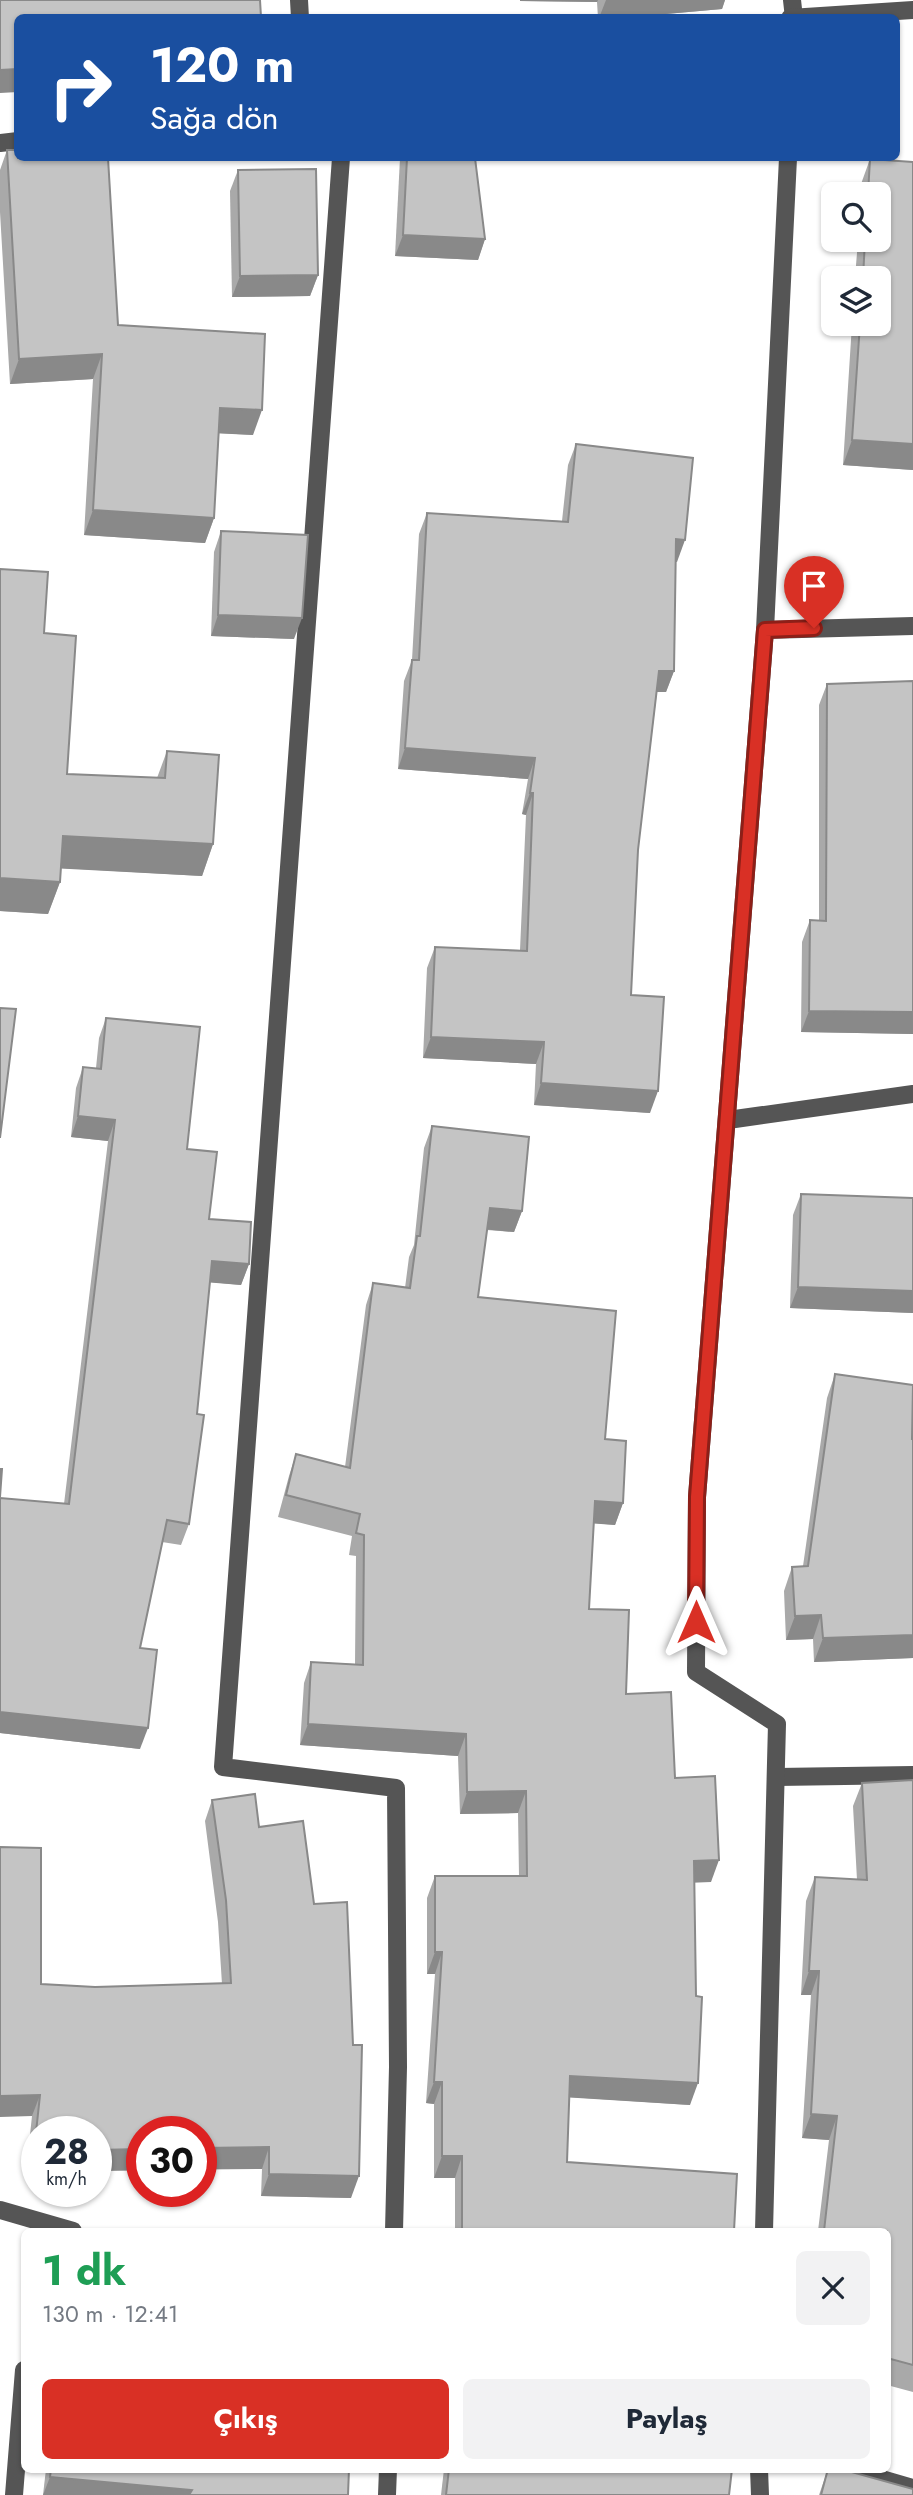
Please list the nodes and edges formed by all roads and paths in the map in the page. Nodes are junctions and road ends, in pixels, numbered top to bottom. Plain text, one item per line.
1 (913, 10) edge
2 (844, 14) edge
3 (341, 161) edge
4 (788, 161) edge
5 (913, 626) edge
6 (765, 630) junction
7 (913, 1094) edge
8 (728, 1120) junction
9 (913, 1775) edge
10 (777, 1777) junction
11 (0, 2210) edge
12 (37, 2225) edge
13 (55, 2228) edge
14 (394, 2228) edge
15 (764, 2228) edge
16 (21, 2404) edge
17 (388, 2473) edge
18 (759, 2473) edge
19 (861, 2473) edge
20 (913, 2488) edge
21 (13, 2495) edge
22 (387, 2495) edge
23 (760, 2495) edge

1 - 2 street
3 - 14 street
4 - 6 street
5 - 6 street
6 - 8 street
7 - 8 street
8 - 10 street
9 - 10 street
10 - 15 street
11 - 12 street
12 - 13 street
16 - 21 street
17 - 22 street
18 - 23 street
19 - 20 street

